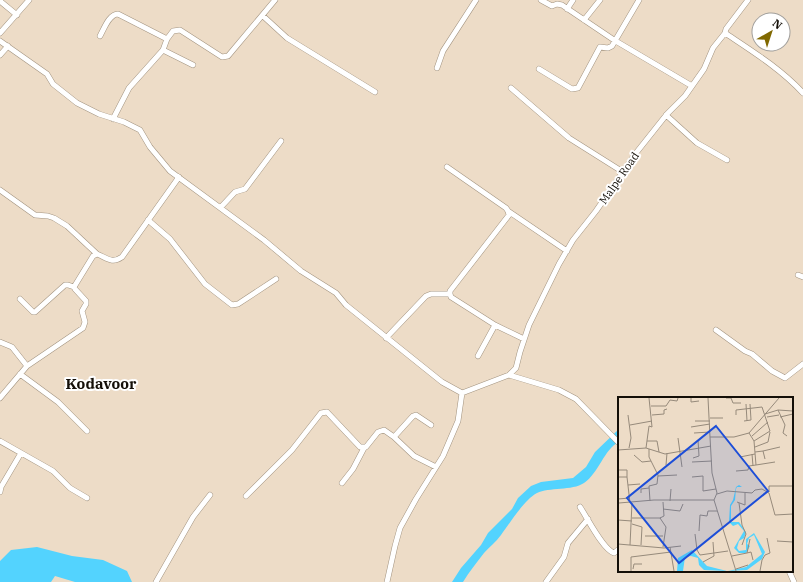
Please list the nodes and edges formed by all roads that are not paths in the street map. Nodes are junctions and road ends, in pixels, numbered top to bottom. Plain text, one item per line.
1 (29, 0) edge
2 (275, 0) edge
3 (476, 0) edge
4 (541, 0) edge
5 (573, 0) edge
6 (600, 0) edge
7 (639, 0) edge
8 (746, 1) edge
9 (0, 2) edge
10 (567, 9) junction
11 (17, 15) junction
12 (263, 16) junction
13 (584, 20) junction
14 (0, 33) edge
15 (724, 33) junction
16 (100, 36) dead end
17 (167, 39) junction
18 (614, 40) junction
19 (0, 41) edge
20 (8, 46) junction
21 (163, 50) junction
22 (0, 55) edge
23 (193, 65) dead end
24 (437, 68) dead end
25 (539, 69) dead end
26 (692, 86) junction
27 (511, 88) dead end
28 (375, 92) dead end
29 (803, 93) edge
30 (666, 116) junction
31 (113, 119) junction
32 (280, 141) dead end
33 (727, 160) dead end
34 (447, 167) dead end
35 (623, 172) junction
36 (179, 177) junction
37 (0, 190) edge
38 (221, 208) junction
39 (508, 211) junction
40 (148, 220) junction
41 (567, 251) junction
42 (97, 254) junction
43 (276, 279) dead end
44 (74, 287) junction
45 (450, 294) junction
46 (20, 299) dead end
47 (495, 325) junction
48 (716, 330) dead end
49 (386, 338) junction
50 (524, 339) junction
51 (0, 342) edge
52 (478, 356) dead end
53 (803, 364) edge
54 (27, 366) junction
55 (20, 374) junction
56 (509, 376) junction
57 (462, 393) junction
58 (0, 398) edge
59 (431, 425) dead end
60 (87, 431) dead end
61 (394, 437) junction
62 (0, 441) edge
63 (618, 443) edge
64 (364, 448) junction
65 (21, 453) junction
66 (436, 467) junction
67 (342, 483) dead end
68 (0, 488) edge
69 (210, 495) dead end
70 (246, 496) dead end
71 (87, 498) dead end
72 (580, 507) dead end
73 (588, 520) junction
74 (618, 550) edge
75 (789, 572) edge
76 (156, 582) edge
77 (387, 582) edge
78 (546, 582) edge
79 (794, 582) edge

1 - 11 street
2 - 12 street
3 - 24 street
4 - 10 street
5 - 10 street
6 - 13 street
7 - 18 street
8 - 15 street, Malpe Road
9 - 11 street
10 - 13 street
11 - 14 street
12 - 17 street
12 - 28 street
13 - 18 street
15 - 26 street, Malpe Road
15 - 29 street
16 - 17 street
17 - 21 street
18 - 25 street
18 - 26 street
19 - 20 street
20 - 22 street
20 - 31 street
21 - 23 street
21 - 31 street
26 - 30 street, Malpe Road
27 - 35 street
30 - 33 street
30 - 35 street, Malpe Road
31 - 36 street
32 - 38 street
34 - 39 street
35 - 41 street, Malpe Road
36 - 38 street
36 - 40 street
37 - 42 street
38 - 49 street
39 - 41 street
39 - 45 street
40 - 42 street
40 - 43 street
41 - 50 street, Malpe Road
42 - 44 street
44 - 46 street
44 - 54 street
45 - 47 street
45 - 49 street
47 - 50 street
47 - 52 street
48 - 53 street
49 - 57 street
50 - 56 street, Malpe Road
51 - 54 street
54 - 55 street
55 - 58 street
55 - 60 street
56 - 57 street
56 - 63 street
57 - 66 street
59 - 61 street
61 - 64 street
61 - 66 street
62 - 65 street
64 - 67 street
64 - 70 street
65 - 68 street
65 - 71 street
66 - 77 street
69 - 76 street
72 - 73 street
73 - 74 street
73 - 78 street
75 - 79 street

